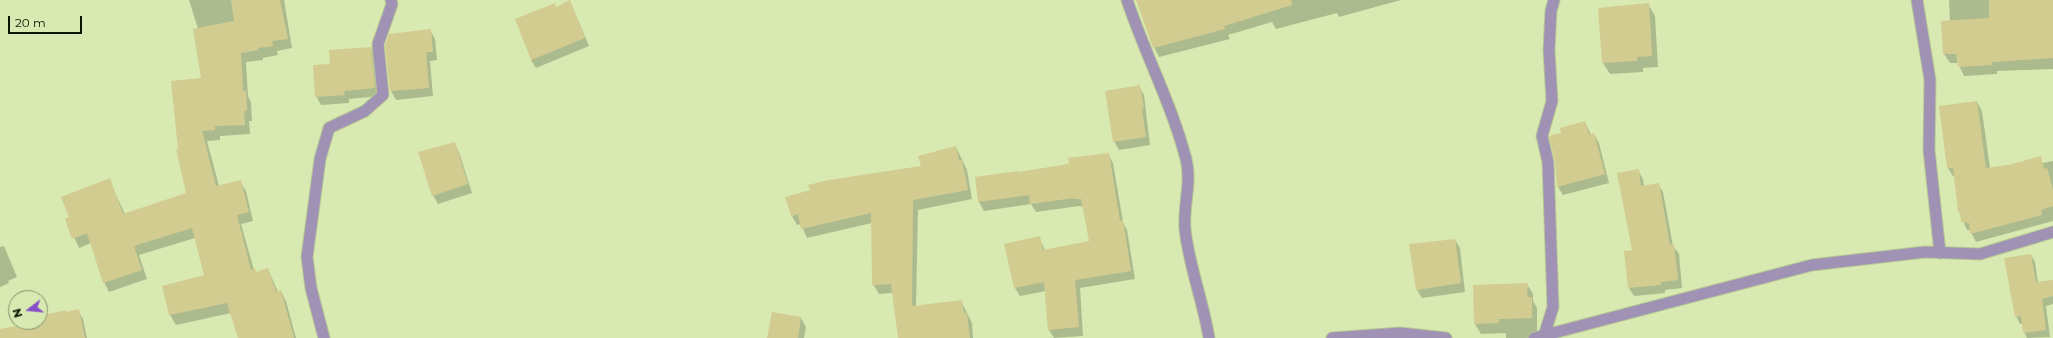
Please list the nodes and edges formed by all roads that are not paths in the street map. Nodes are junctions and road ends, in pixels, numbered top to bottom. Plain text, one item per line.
1 (391, 0) edge
2 (1128, 0) edge
3 (1554, 0) edge
4 (1917, 0) edge
5 (2053, 232) edge
6 (1940, 253) junction
7 (1539, 337) edge
8 (324, 338) edge
9 (1209, 338) edge
10 (1332, 338) edge
11 (1446, 338) edge

1 - 8 street
2 - 9 street
3 - 7 street
4 - 6 street
5 - 6 street
6 - 7 street
10 - 11 street

